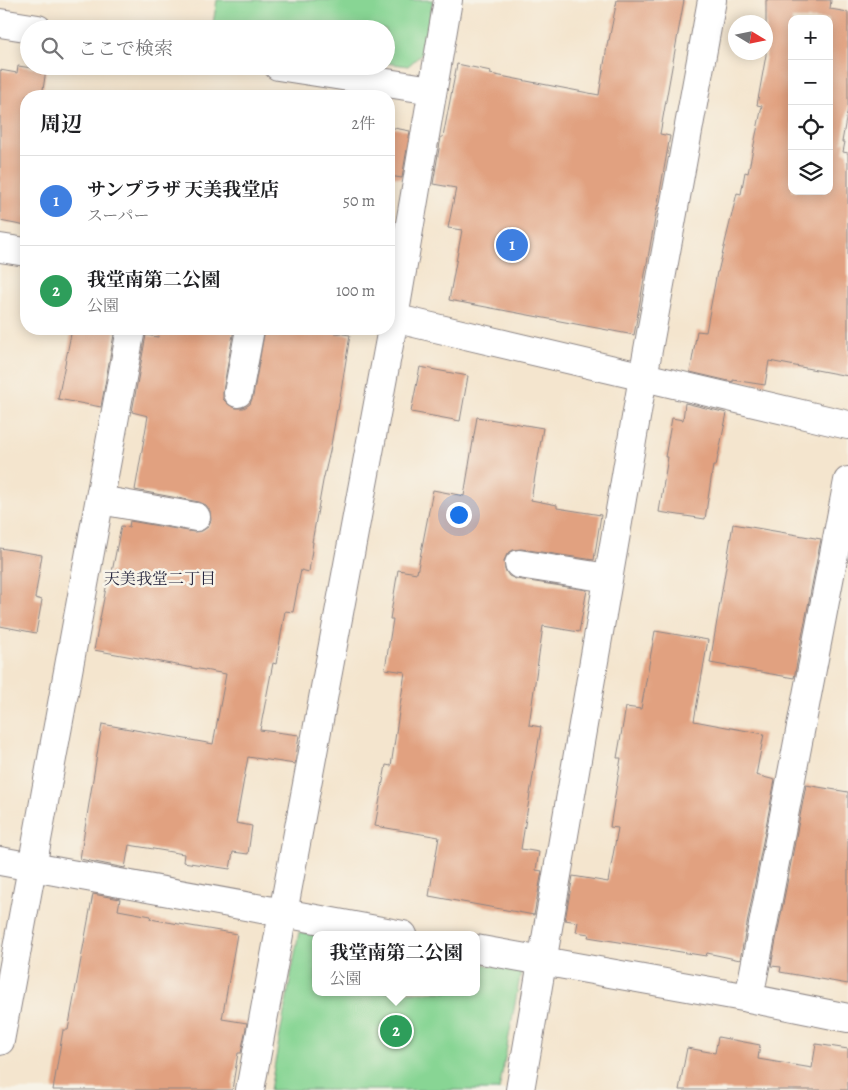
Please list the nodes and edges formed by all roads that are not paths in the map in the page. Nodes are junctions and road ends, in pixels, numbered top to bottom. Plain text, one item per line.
1 (448, 0) edge
2 (712, 0) edge
3 (0, 23) edge
4 (20, 26) edge
5 (336, 75) edge
6 (432, 90) junction
7 (0, 248) edge
8 (20, 251) edge
9 (395, 295) edge
10 (395, 318) edge
11 (131, 335) edge
12 (249, 335) edge
13 (388, 335) edge
14 (643, 377) junction
15 (238, 393) dead end
16 (848, 425) edge
17 (848, 480) edge
18 (100, 500) junction
19 (196, 517) dead end
20 (519, 564) dead end
21 (608, 578) junction
22 (0, 862) edge
23 (32, 867) junction
24 (283, 912) junction
25 (382, 931) edge
26 (480, 950) edge
27 (542, 961) junction
28 (749, 998) junction
29 (848, 1018) edge
30 (0, 1041) edge
31 (250, 1090) edge
32 (520, 1090) edge

1 - 6 street
2 - 14 street
3 - 4 street
5 - 6 street
6 - 9 street
7 - 8 street
10 - 14 street
11 - 18 street
12 - 15 street
13 - 24 street
14 - 16 street
14 - 21 street
17 - 28 street
18 - 19 street
18 - 23 street
20 - 21 street
21 - 27 street
22 - 23 street
23 - 24 street
23 - 30 street
24 - 25 street
24 - 31 street
26 - 27 street
27 - 28 street
27 - 32 street
28 - 29 street

